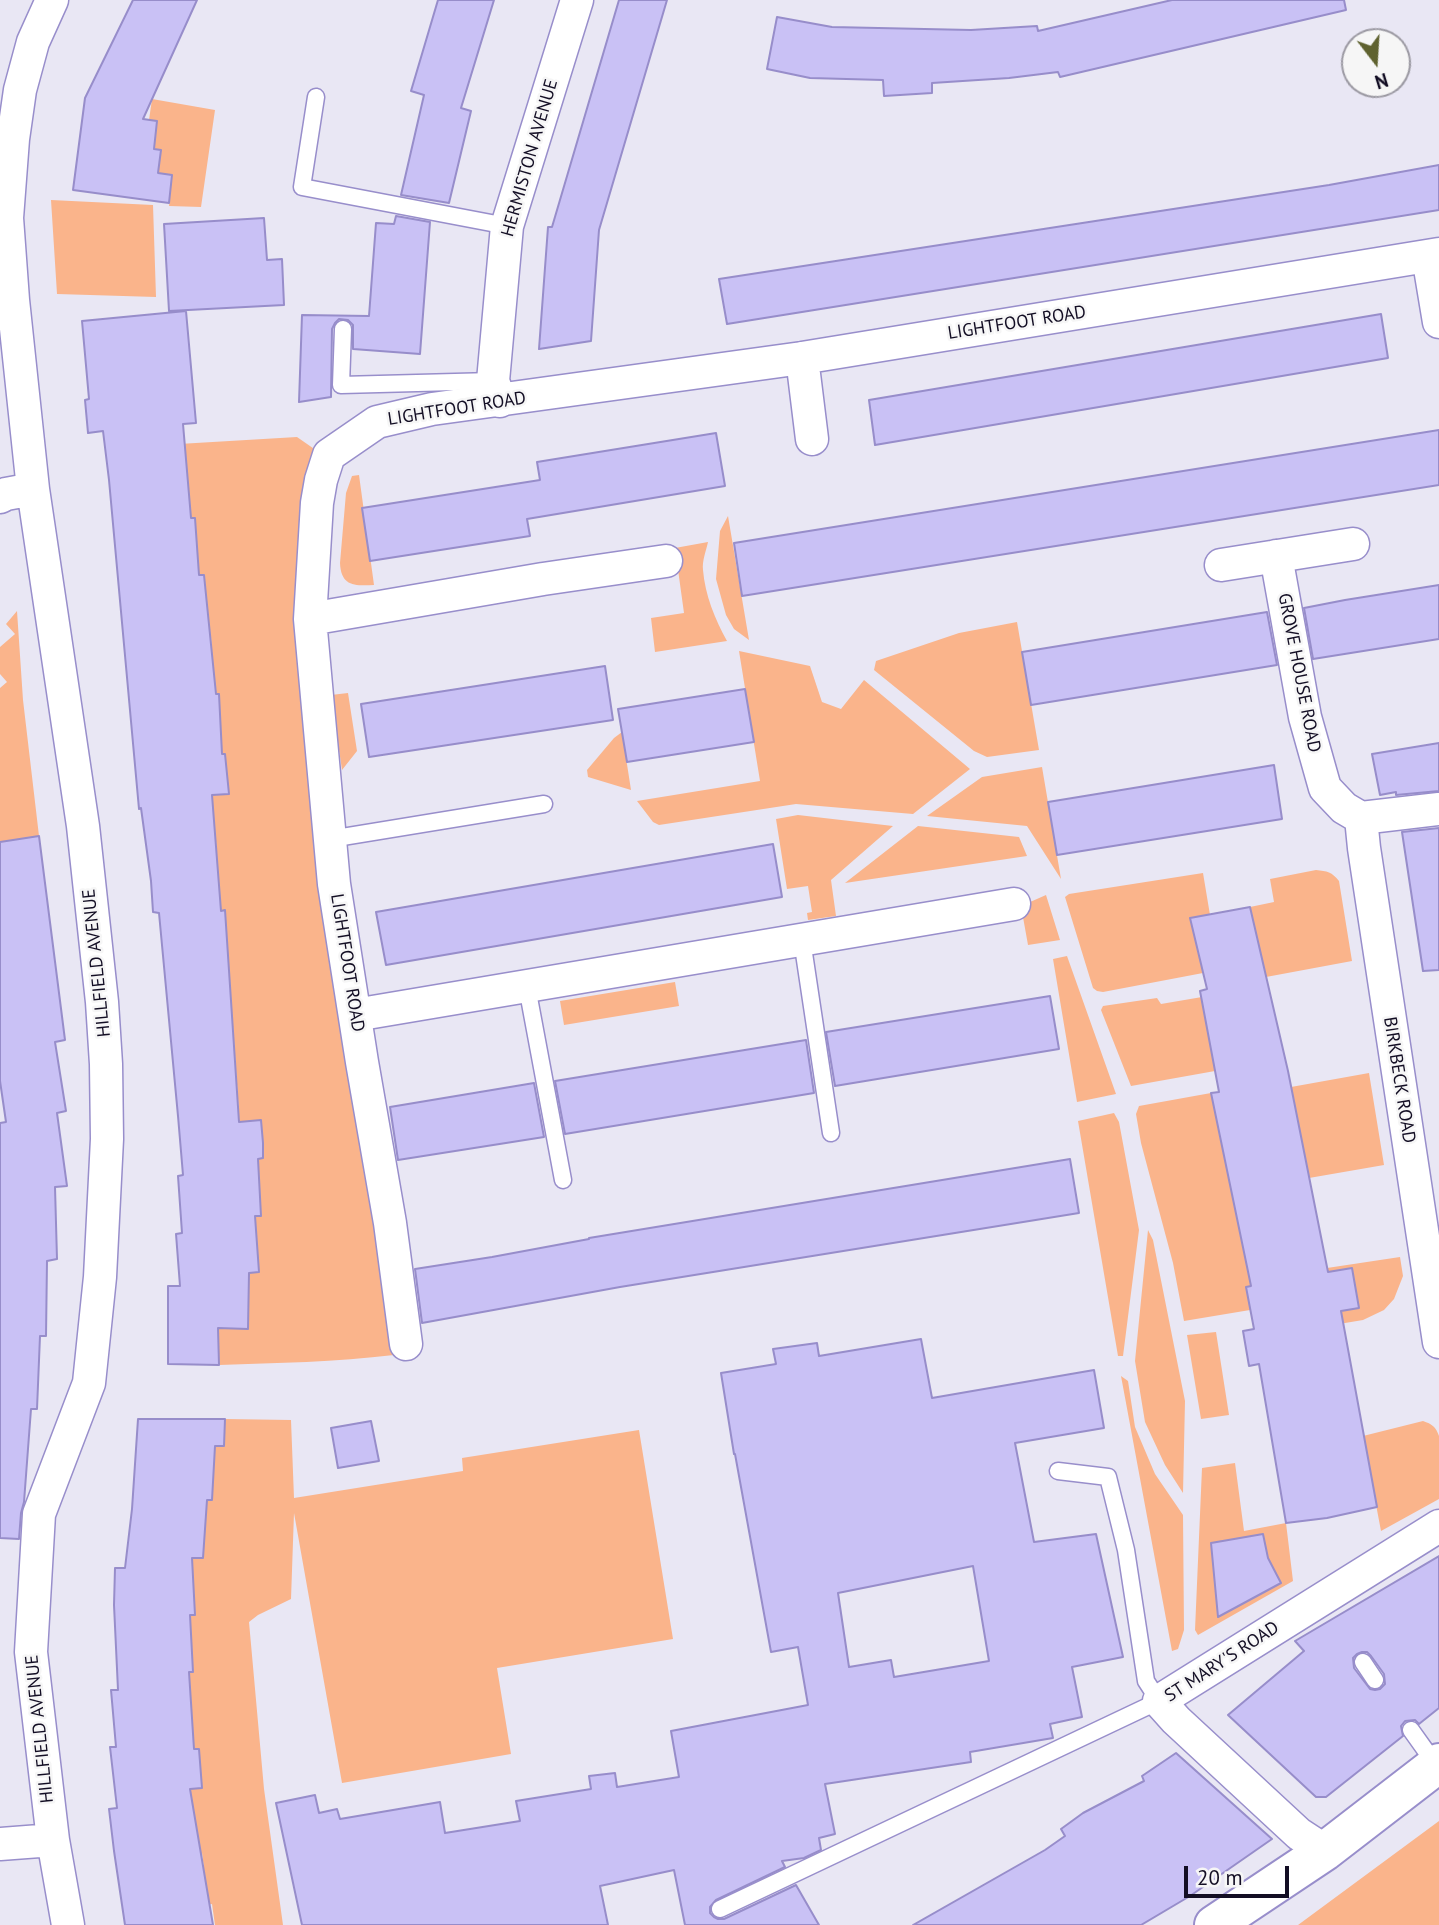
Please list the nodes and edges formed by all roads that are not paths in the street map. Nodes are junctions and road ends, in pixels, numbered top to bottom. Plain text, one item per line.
1 (52, 0) edge
2 (577, 0) edge
3 (316, 97) dead end
4 (507, 226) junction
5 (1434, 255) edge
6 (1439, 322) edge
7 (343, 329) dead end
8 (802, 358) junction
9 (497, 391) junction
10 (812, 439) dead end
11 (33, 489) junction
12 (0, 498) edge
13 (1353, 544) dead end
14 (1276, 556) junction
15 (666, 561) dead end
16 (1221, 565) dead end
17 (310, 619) junction
18 (544, 804) dead end
19 (1439, 809) edge
20 (1360, 818) junction
21 (331, 839) junction
22 (1014, 904) dead end
23 (802, 940) junction
24 (527, 987) junction
25 (355, 1014) junction
26 (831, 1133) dead end
27 (563, 1180) dead end
28 (1439, 1342) edge
29 (406, 1344) dead end
30 (1058, 1471) dead end
31 (1439, 1526) edge
32 (1363, 1662) dead end
33 (1376, 1680) dead end
34 (1159, 1701) junction
35 (1411, 1730) dead end
36 (1438, 1764) edge
37 (53, 1840) junction
38 (0, 1844) edge
39 (1325, 1851) junction
40 (720, 1909) dead end
41 (68, 1925) edge
42 (1214, 1925) edge

1 - 11 street, HILLFIELD AVENUE
2 - 4 street, HERMISTON AVENUE
3 - 4 lane
4 - 9 street, HERMISTON AVENUE
5 - 6 street
5 - 8 street, LIGHTFOOT ROAD
7 - 9 lane
8 - 9 street, LIGHTFOOT ROAD
8 - 10 street
9 - 17 street, LIGHTFOOT ROAD
11 - 12 street
11 - 37 street, HILLFIELD AVENUE
13 - 14 street
14 - 16 street
14 - 20 street, GROVE HOUSE ROAD
15 - 17 street
17 - 21 street, LIGHTFOOT ROAD
18 - 21 lane
19 - 20 street
20 - 28 street, BIRKBECK ROAD
21 - 25 street, LIGHTFOOT ROAD
22 - 23 street
23 - 24 street
23 - 26 lane
24 - 25 street
24 - 27 lane
25 - 29 street, LIGHTFOOT ROAD
30 - 34 lane
31 - 34 street, ST MARY'S ROAD
32 - 33 lane
34 - 39 street, ST MARY'S ROAD
34 - 40 lane
35 - 36 lane
36 - 39 main road
37 - 38 street
37 - 41 street, HILLFIELD AVENUE
39 - 42 main road

